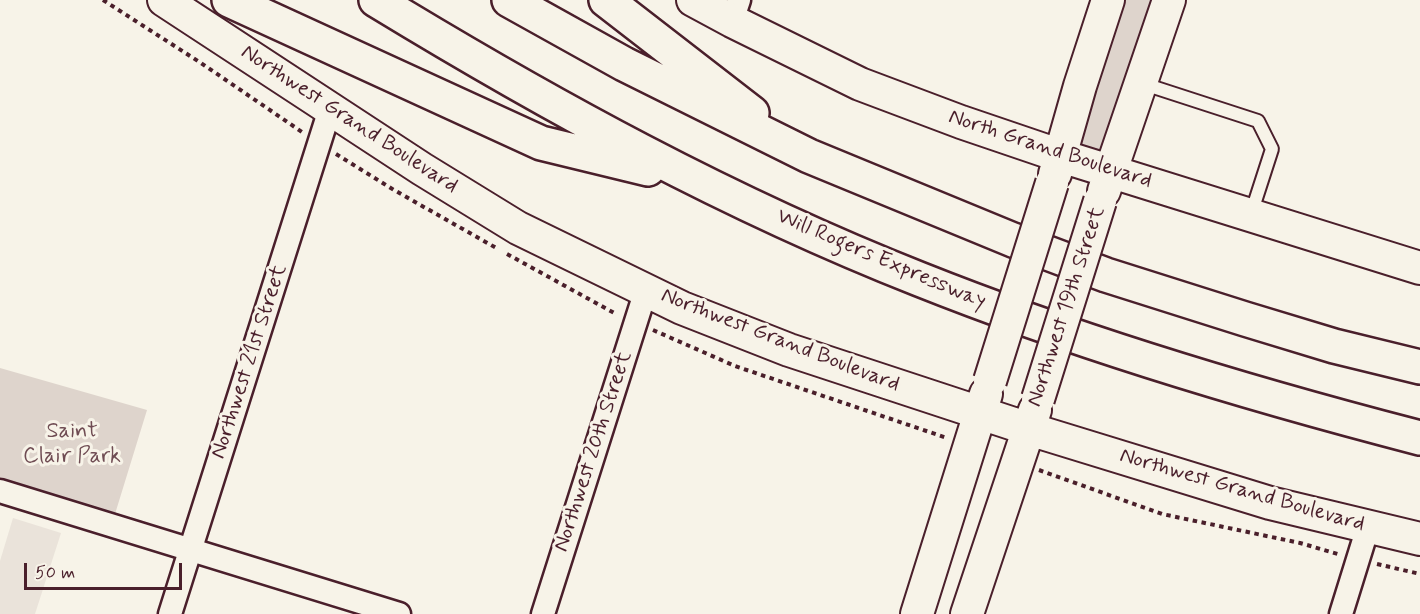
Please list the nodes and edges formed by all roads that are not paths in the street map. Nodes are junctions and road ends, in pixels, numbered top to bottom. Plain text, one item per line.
1 (164, 0) edge
2 (229, 0) edge
3 (376, 0) edge
4 (509, 0) edge
5 (606, 0) edge
6 (693, 0) edge
7 (1108, 0) edge
8 (1169, 0) edge
9 (735, 11) edge
10 (1142, 83) junction
11 (330, 109) junction
12 (808, 156) junction
13 (1057, 170) junction
14 (1111, 171) junction
15 (705, 183) junction
16 (1251, 215) junction
17 (1420, 268) edge
18 (646, 290) junction
19 (1420, 367) edge
20 (980, 413) junction
21 (1029, 429) junction
22 (1420, 438) edge
23 (0, 491) edge
24 (1368, 527) junction
25 (1420, 539) edge
26 (190, 550) junction
27 (170, 614) edge
28 (399, 614) edge
29 (543, 614) edge
30 (917, 614) edge
31 (967, 614) edge
32 (1341, 614) edge

1 - 11 main road, Northwest Grand Boulevard
2 - 15 highway
3 - 15 highway, Will Rogers Expressway
4 - 12 highway
5 - 12 highway
6 - 9 main road, North Grand Boulevard
7 - 13 main road
8 - 10 main road, Northwest 19th Street
9 - 13 main road, North Grand Boulevard
10 - 14 main road, Northwest 19th Street
10 - 16 lane
11 - 18 main road, Northwest Grand Boulevard
11 - 26 street, Northwest 21st Street
12 - 19 highway
13 - 14 main road, North Grand Boulevard
13 - 20 main road, bridge
14 - 16 main road, North Grand Boulevard
14 - 21 main road, Northwest 19th Street, bridge
15 - 22 highway, Will Rogers Expressway
16 - 17 main road, North Grand Boulevard
18 - 20 main road, Northwest Grand Boulevard
18 - 29 street, Northwest 20th Street
20 - 21 main road, Northwest Grand Boulevard
20 - 30 main road
21 - 24 main road, Northwest Grand Boulevard
21 - 31 main road, Northwest 19th Street
23 - 26 street
24 - 25 main road, Northwest Grand Boulevard
24 - 32 street
26 - 27 street, Northwest 21st Street
26 - 28 street

